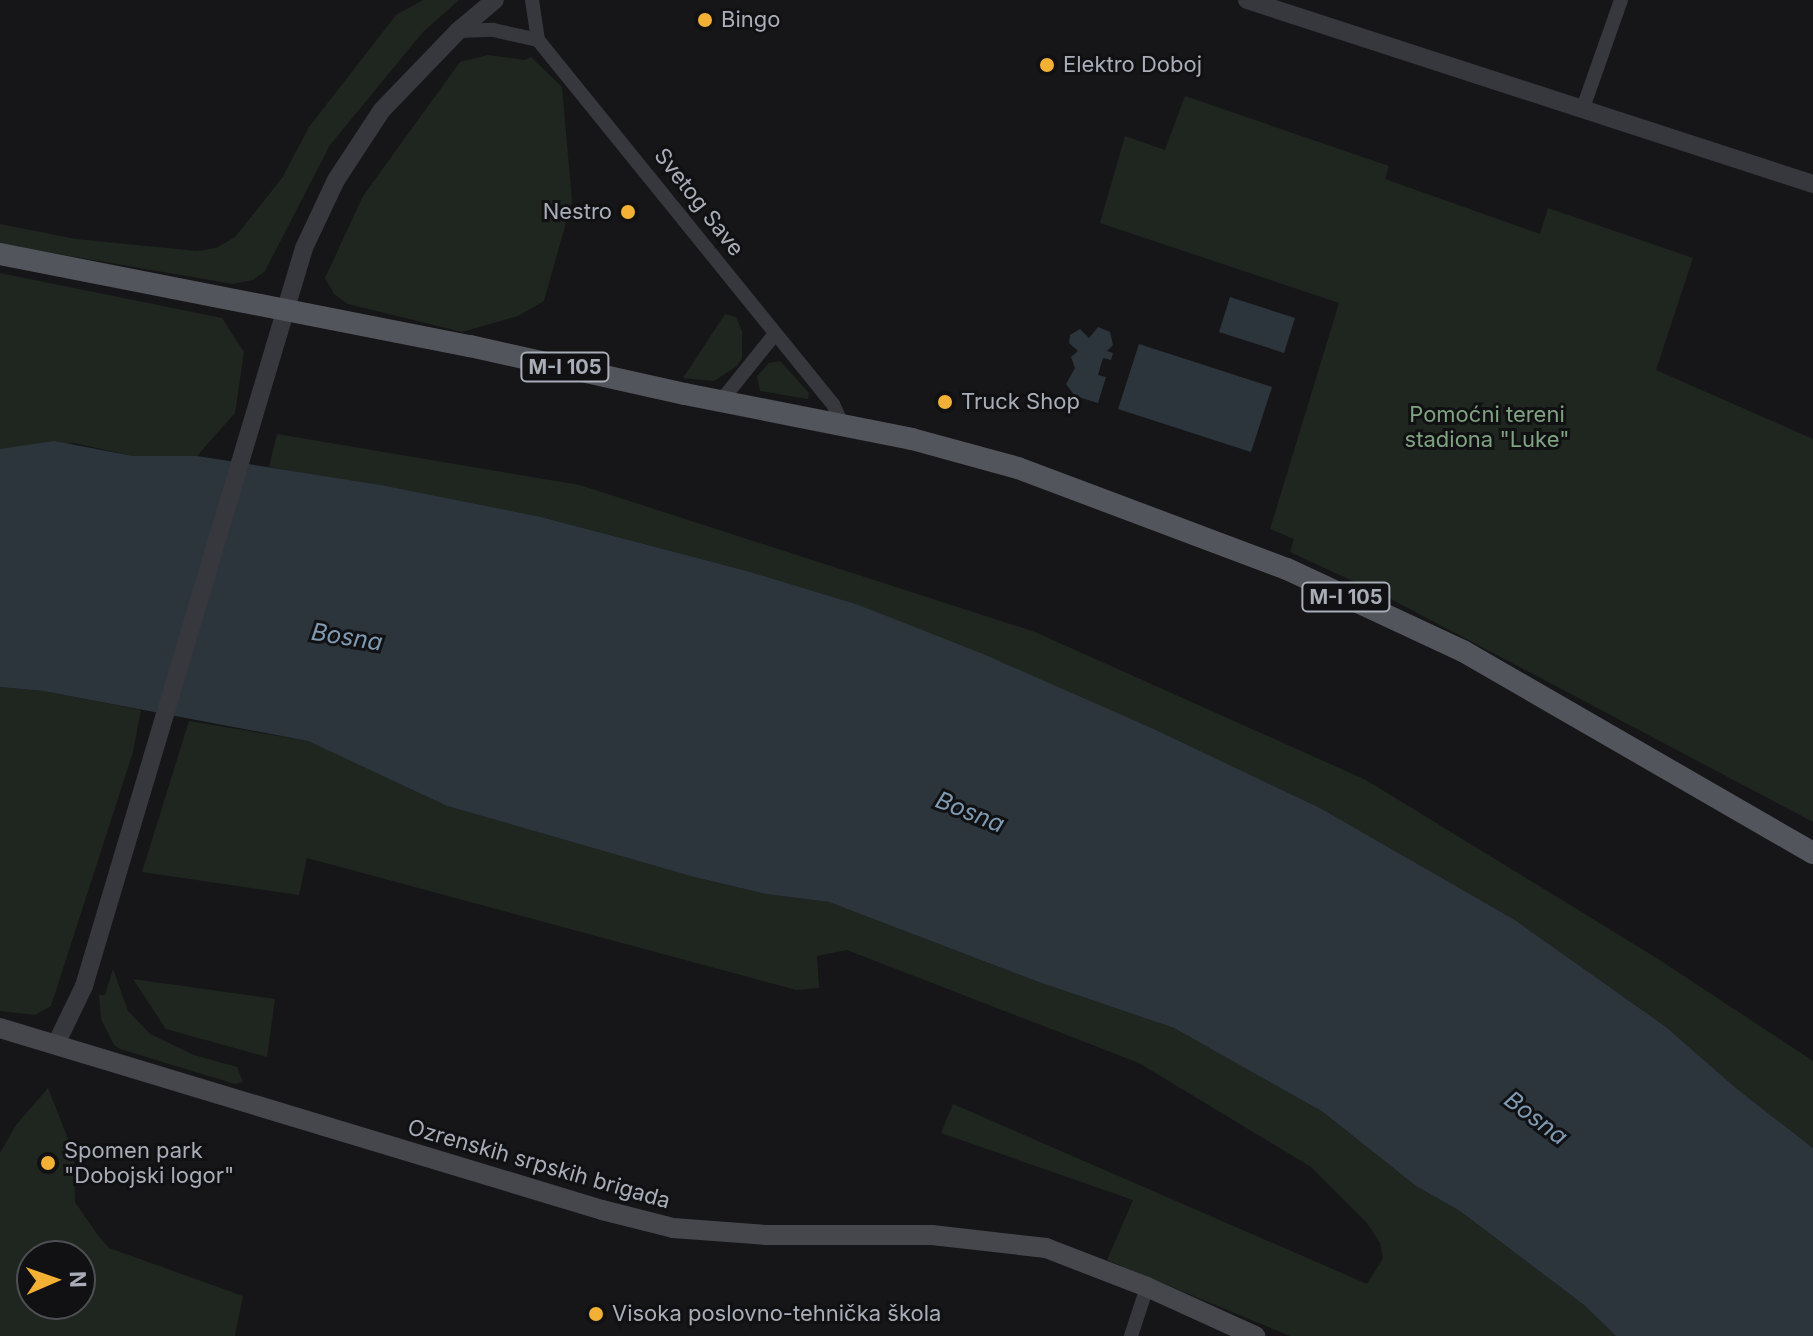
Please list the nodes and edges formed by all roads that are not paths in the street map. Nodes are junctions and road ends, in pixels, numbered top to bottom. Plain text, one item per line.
1 (495, 0) edge
2 (532, 0) edge
3 (1247, 0) edge
4 (1621, 0) edge
5 (458, 31) junction
6 (538, 40) junction
7 (1583, 108) junction
8 (1813, 184) edge
9 (0, 254) edge
10 (286, 311) junction
11 (774, 335) junction
12 (721, 401) junction
13 (843, 426) junction
14 (1813, 853) edge
15 (0, 1028) edge
16 (56, 1044) junction
17 (1147, 1287) junction
18 (1131, 1336) edge
19 (1255, 1336) edge

1 - 5 street
2 - 6 street
3 - 7 street
4 - 7 street
5 - 6 street
5 - 10 street
6 - 11 street, Svetog Save
7 - 8 street
9 - 10 main road, M-I 105
10 - 12 main road, M-I 105
10 - 16 street
11 - 12 street
11 - 13 street, Svetog Save
12 - 13 main road, M-I 105
13 - 14 main road, M-I 105
15 - 16 main road, Ozrenskih srpskih brigada
16 - 17 main road, Ozrenskih srpskih brigada
17 - 18 street
17 - 19 main road, Ozrenskih srpskih brigada

